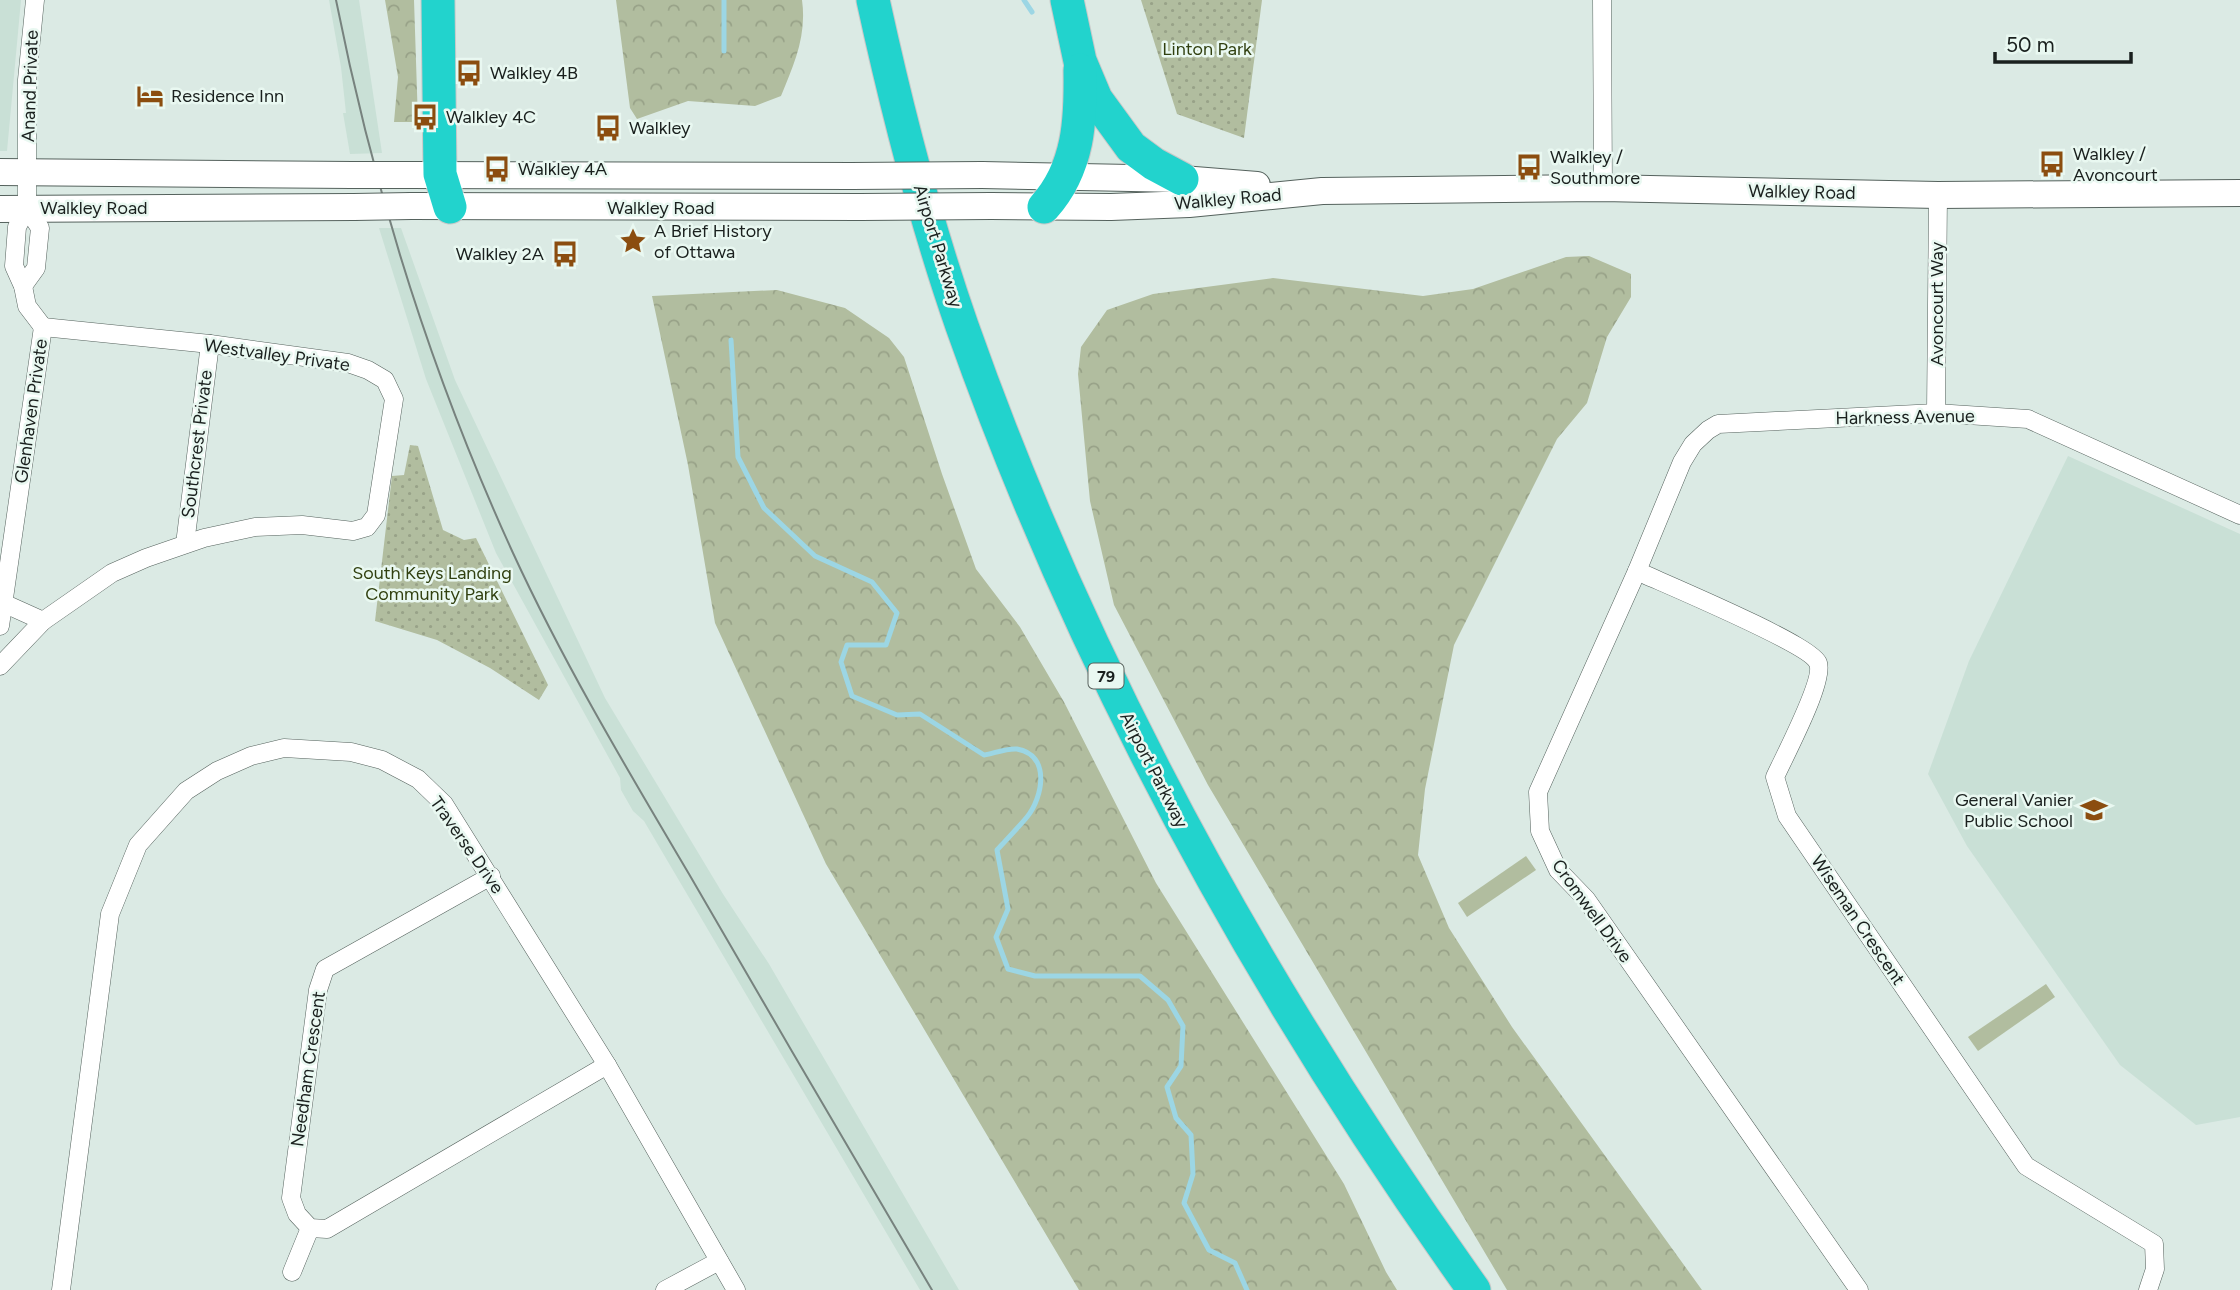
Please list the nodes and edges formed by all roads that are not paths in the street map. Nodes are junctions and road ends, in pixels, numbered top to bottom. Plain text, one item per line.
1 (35, 0) edge
2 (438, 0) edge
3 (873, 0) edge
4 (1066, 0) edge
5 (1602, 0) edge
6 (1080, 61) junction
7 (0, 172) edge
8 (27, 172) junction
9 (447, 174) junction
10 (1065, 176) junction
11 (1182, 178) junction
12 (1603, 188) junction
13 (1322, 191) junction
14 (2240, 193) edge
15 (1938, 195) junction
16 (450, 207) junction
17 (1044, 207) junction
18 (27, 208) junction
19 (0, 209) edge
20 (43, 327) junction
21 (210, 344) junction
22 (1937, 413) junction
23 (1718, 424) joint
24 (2240, 515) edge
25 (185, 544) junction
26 (1637, 571) junction
27 (3, 603) junction
28 (43, 621) junction
29 (0, 626) edge
30 (0, 666) edge
31 (491, 876) junction
32 (607, 1065) junction
33 (310, 1228) junction
34 (719, 1261) junction
35 (292, 1272) dead end
36 (61, 1290) edge
37 (665, 1290) edge
38 (736, 1290) edge
39 (1474, 1290) edge
40 (1859, 1290) edge
41 (2148, 1290) edge

1 - 8 street, Anand Private
2 - 9 highway
3 - 39 highway, Airport Parkway / 79
4 - 6 highway
5 - 12 street
6 - 10 highway
6 - 11 highway
7 - 8 main road, Walkley Road
8 - 9 main road, Walkley Road, bridge
8 - 18 street, Glenhaven Private
9 - 10 main road, Walkley Road, bridge
9 - 16 highway
10 - 11 main road, Walkley Road
10 - 17 highway
11 - 13 main road, Walkley Road
12 - 13 main road, Walkley Road
12 - 15 main road, Walkley Road
13 - 17 main road, Walkley Road
14 - 15 main road, Walkley Road
15 - 22 street, Avoncourt Way
16 - 17 main road, Walkley Road, bridge
16 - 18 main road, Walkley Road, bridge
18 - 19 main road, Walkley Road
18 - 20 street, Glenhaven Private
20 - 21 street, Westvalley Private
20 - 27 street, Glenhaven Private
21 - 25 street, Southcrest Private
21 - 25 street, Westvalley Private
22 - 23 street, Harkness Avenue
22 - 24 street, Harkness Avenue
23 - 26 street, Cromwell Drive
25 - 28 street, Westvalley Private
26 - 40 street, Cromwell Drive
26 - 41 street, Wiseman Crescent
27 - 28 street
27 - 29 street, Glenhaven Private
28 - 30 street, Westvalley Private
31 - 32 street, Traverse Drive
31 - 33 street, Needham Crescent
31 - 36 street, Traverse Drive
32 - 33 street
32 - 34 street, Traverse Drive
33 - 35 street
34 - 37 street
34 - 38 street, Traverse Drive

